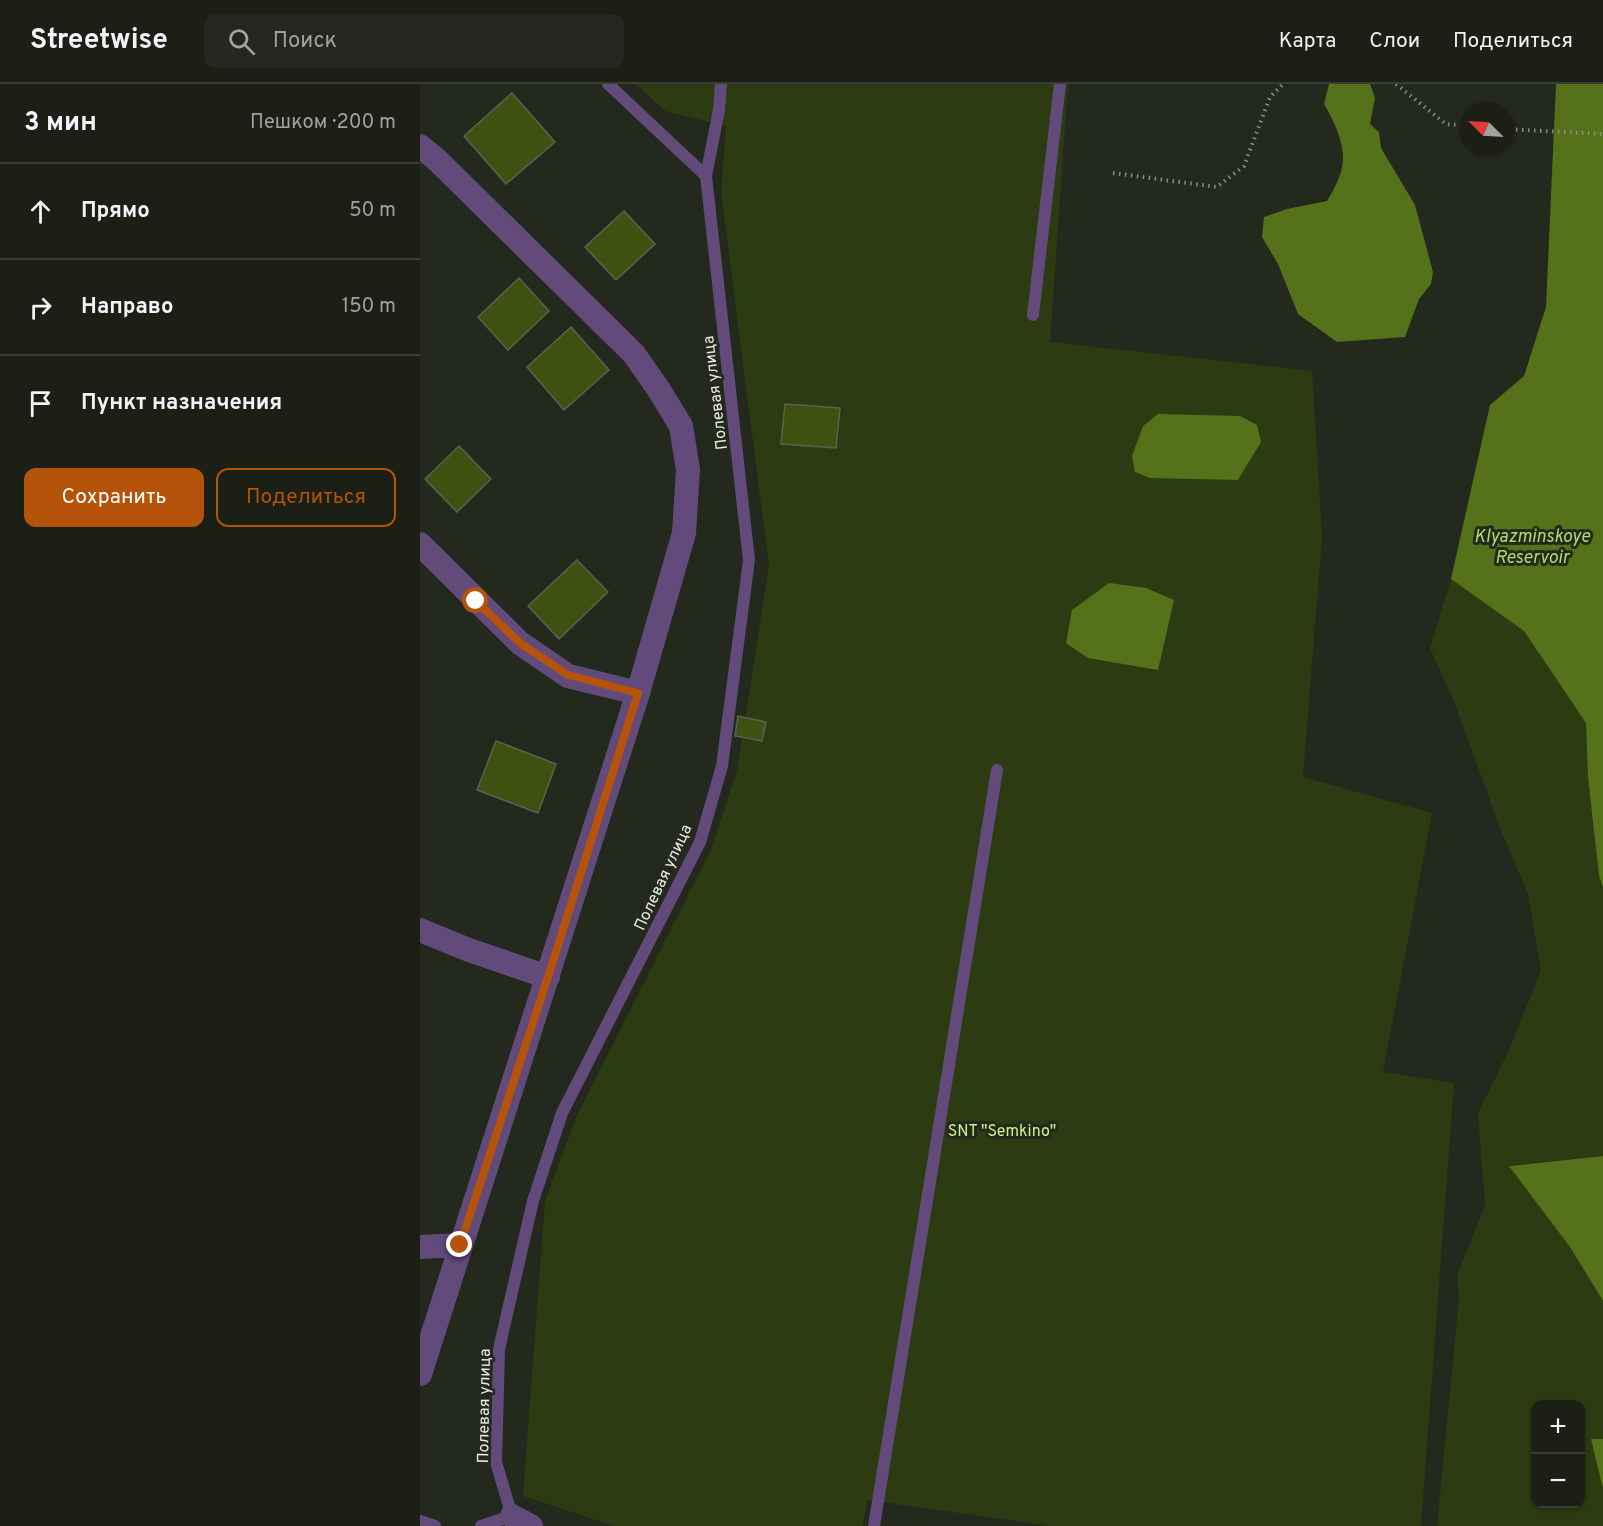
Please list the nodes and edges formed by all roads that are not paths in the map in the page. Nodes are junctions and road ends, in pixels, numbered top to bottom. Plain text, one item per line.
1 (608, 84) edge
2 (721, 84) edge
3 (1060, 84) edge
4 (420, 146) edge
5 (706, 176) junction
6 (1033, 315) dead end
7 (420, 544) edge
8 (638, 693) junction
9 (997, 770) dead end
10 (420, 930) edge
11 (548, 977) junction
12 (460, 1245) junction
13 (420, 1247) edge
14 (420, 1374) edge
15 (420, 1521) edge
16 (521, 1521) edge
17 (435, 1526) edge
18 (481, 1526) edge
19 (874, 1526) edge

1 - 5 lane
2 - 5 lane, Полевая улица
3 - 6 lane
4 - 8 street
5 - 16 lane, Полевая улица
7 - 8 street
8 - 11 street
9 - 19 lane
10 - 11 street
11 - 12 street
12 - 13 street
12 - 14 street
15 - 17 lane
16 - 18 lane

